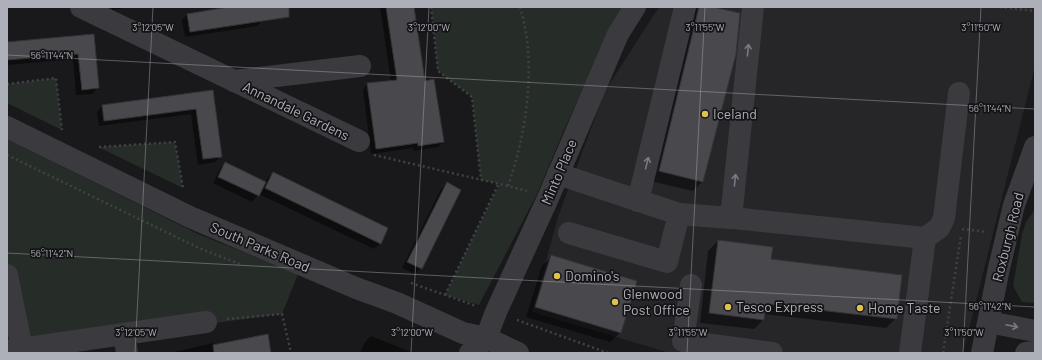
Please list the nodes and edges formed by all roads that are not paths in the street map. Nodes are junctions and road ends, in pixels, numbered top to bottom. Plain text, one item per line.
1 (81, 7) edge
2 (635, 7) edge
3 (685, 7) edge
4 (753, 7) edge
5 (360, 66) dead end
6 (234, 81) junction
7 (959, 93) dead end
8 (7, 127) edge
9 (359, 141) road end
10 (1033, 156) edge
11 (558, 174) junction
12 (638, 201) junction
13 (679, 214) junction
14 (731, 218) junction
15 (569, 233) dead end
16 (925, 238) junction
17 (7, 275) edge
18 (691, 285) dead end
19 (206, 322) road end
20 (988, 322) junction
21 (1035, 331) edge
22 (486, 338) junction
23 (126, 344) edge
24 (14, 350) edge
25 (1035, 352) edge
26 (470, 353) edge
27 (518, 353) edge
28 (772, 353) edge
29 (910, 353) edge
30 (982, 353) edge
31 (1026, 353) edge

1 - 6 street, Annandale Gardens
2 - 11 street, Minto Place
12 -> 3 street
14 -> 4 street
5 - 6 street, Annandale Gardens
6 - 9 street, Annandale Gardens
7 - 16 street
8 - 22 street, South Parks Road
10 - 20 street, Roxburgh Road
11 - 12 street
11 - 22 street, Minto Place
12 - 13 street
13 - 14 street
13 - 15 street
14 - 16 street
16 - 29 street
17 - 24 street
18 - 28 street
19 - 23 street
20 -> 21 street
20 - 30 street, Roxburgh Road
22 - 26 street
22 - 27 street, South Parks Road
23 - 24 street
25 - 31 street

